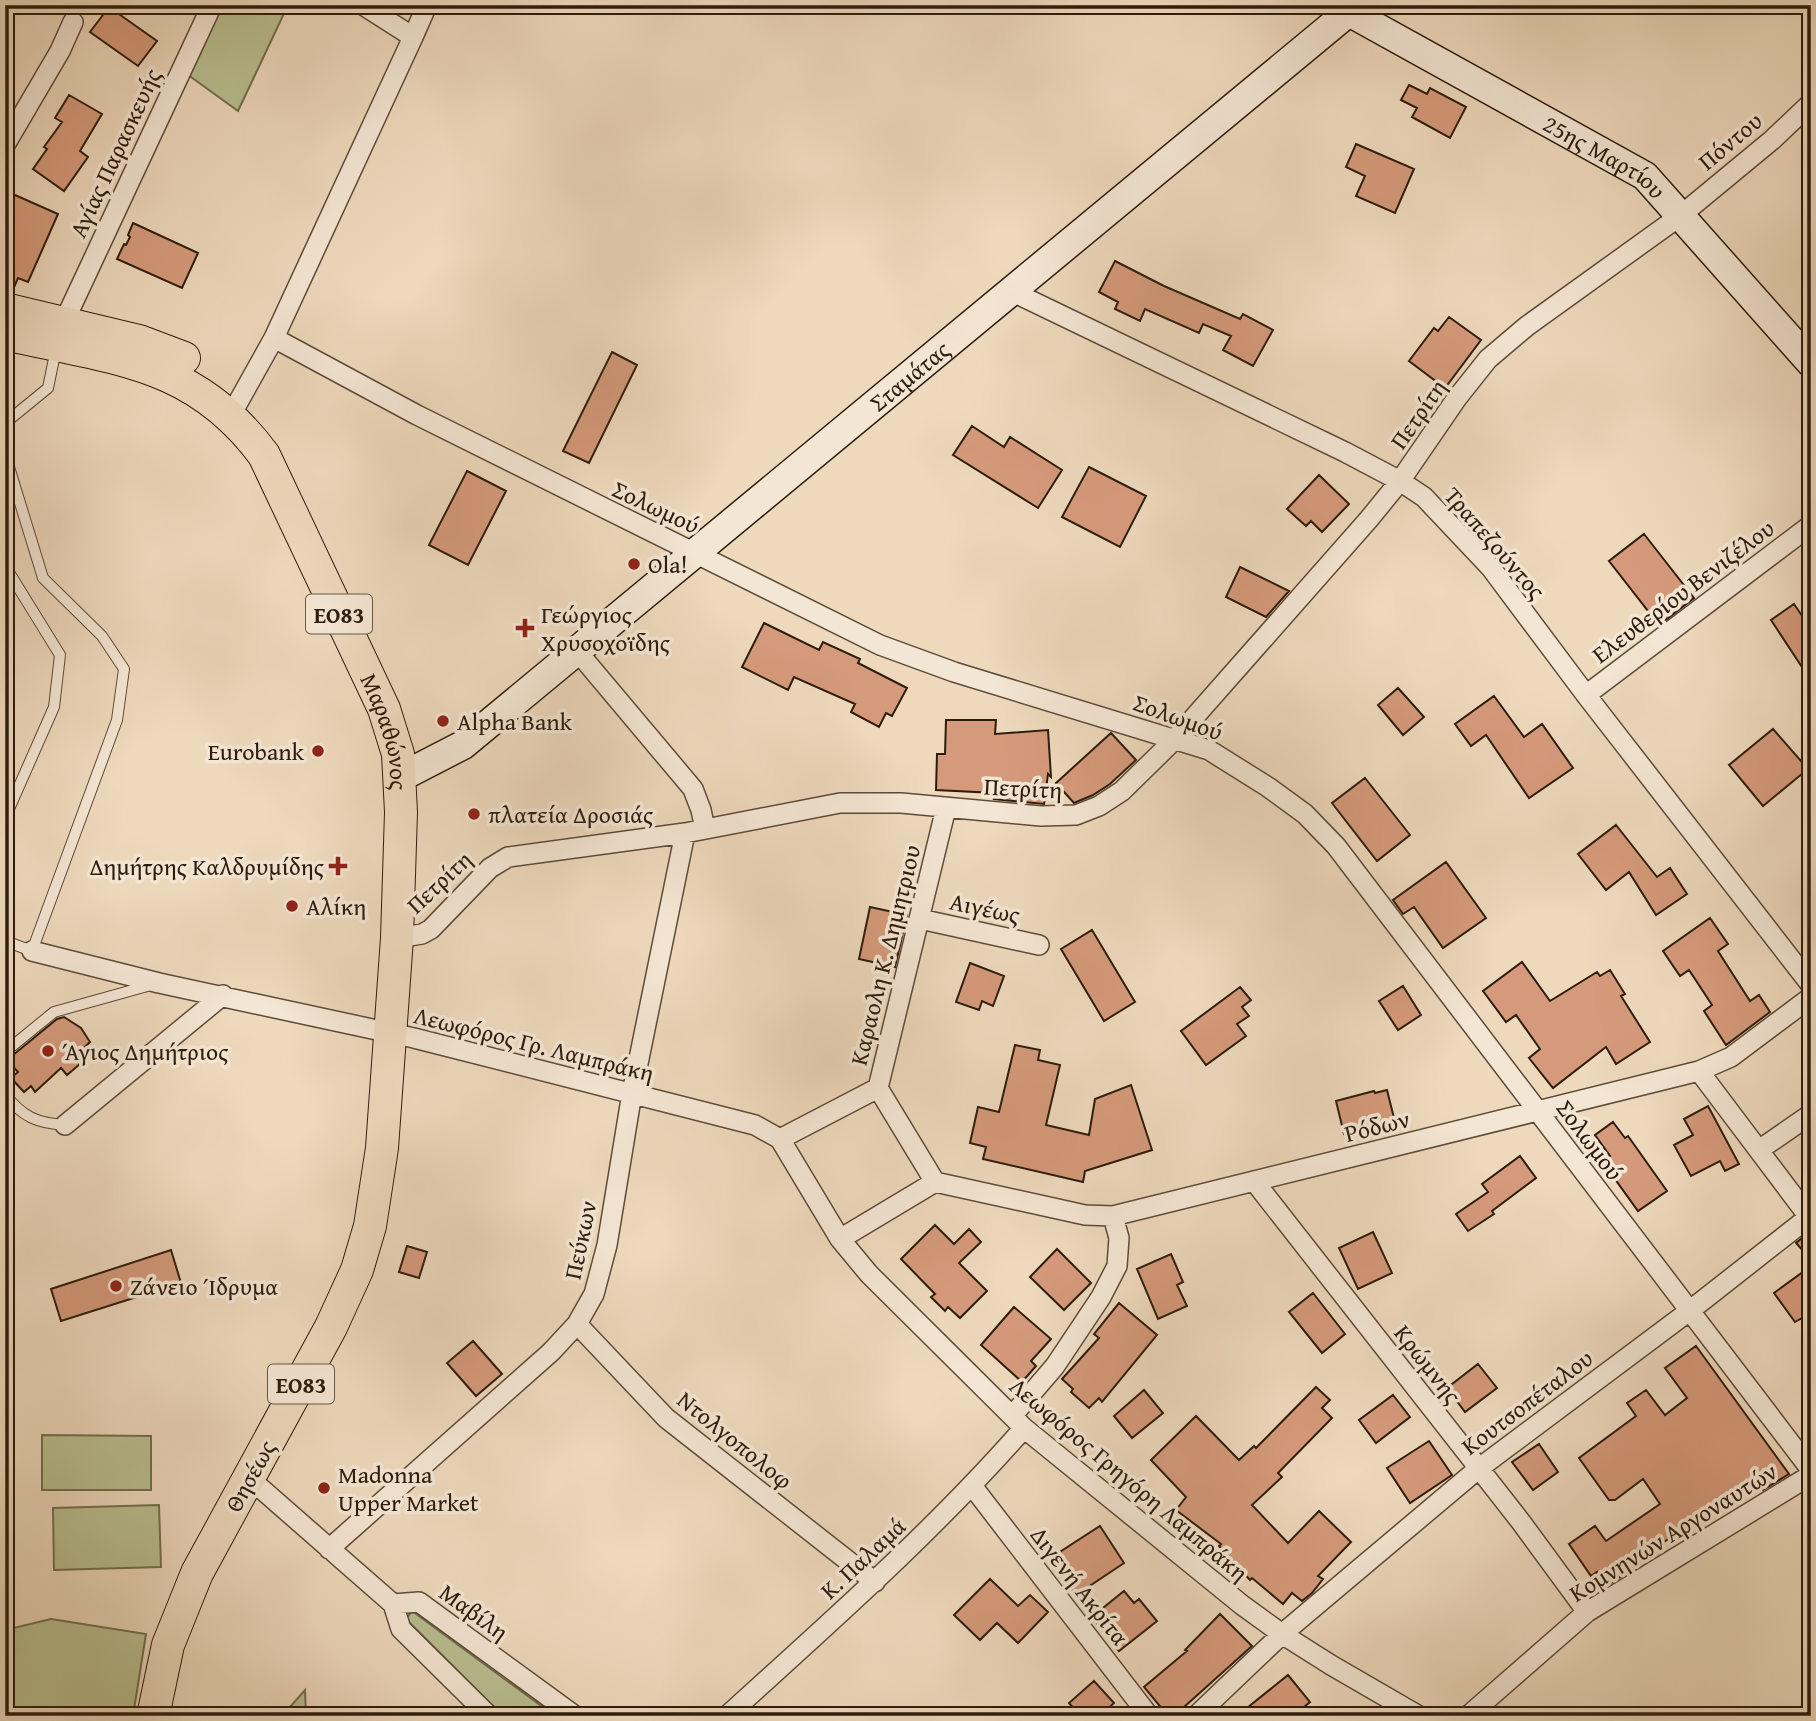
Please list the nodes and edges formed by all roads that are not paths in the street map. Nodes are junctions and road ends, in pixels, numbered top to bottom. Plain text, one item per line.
1 (212, 5) edge
2 (363, 5) edge
3 (427, 5) edge
4 (1353, 8) edge
5 (73, 22) dead end
6 (412, 37) junction
7 (1811, 103) edge
8 (5, 145) edge
9 (1680, 215) junction
10 (1013, 292) junction
11 (13, 324) edge
12 (60, 334) junction
13 (274, 338) junction
14 (1811, 363) edge
15 (235, 407) junction
16 (6, 434) edge
17 (1400, 481) junction
18 (1811, 525) edge
19 (696, 553) junction
20 (5, 566) edge
21 (577, 651) junction
22 (1586, 695) junction
23 (1175, 739) junction
24 (401, 786) junction
25 (946, 808) junction
26 (5, 818) edge
27 (705, 829) junction
28 (685, 833) junction
29 (920, 919) junction
30 (397, 938) junction
31 (5, 942) edge
32 (1039, 946) dead end
33 (32, 951) junction
34 (159, 983) junction
35 (1811, 985) edge
36 (223, 995) junction
37 (1811, 997) edge
38 (389, 1035) junction
39 (5, 1052) edge
40 (1699, 1071) junction
41 (878, 1088) junction
42 (632, 1093) junction
43 (5, 1094) edge
44 (1537, 1111) junction
45 (1811, 1114) edge
46 (65, 1125) joint
47 (780, 1139) junction
48 (1759, 1150) junction
49 (1254, 1181) junction
50 (935, 1182) junction
51 (1113, 1216) junction
52 (840, 1239) junction
53 (1688, 1312) junction
54 (577, 1324) junction
55 (1018, 1422) junction
56 (1478, 1469) junction
57 (1811, 1469) edge
58 (1811, 1475) edge
59 (249, 1478) junction
60 (972, 1487) junction
61 (329, 1549) junction
62 (875, 1581) junction
63 (393, 1604) junction
64 (1587, 1612) junction
65 (1282, 1634) junction
66 (153, 1716) edge
67 (489, 1716) edge
68 (575, 1716) edge
69 (727, 1716) edge
70 (1149, 1716) edge
71 (1196, 1716) edge
72 (1419, 1716) edge
73 (1468, 1716) edge

1 - 12 street, Αγίας Παρασκευής
2 - 6 street
3 - 6 street
4 - 9 street, 25ης Μαρτίου
4 - 10 street, Σταμάτας
5 - 8 street
6 - 13 street
7 - 9 street, Πόντου
9 - 14 street, 25ης Μαρτίου
9 - 17 street, Πετρίτη
10 - 17 street, Τραπεζούντος
10 - 19 street, Σταμάτας
11 - 12 main road, Μαραθώνος / ΕΟ83
12 - 15 main road, Μαραθώνος / ΕΟ83
12 - 16 lane
13 - 15 street
13 - 19 street, Σολωμού
15 - 24 main road, Μαραθώνος / ΕΟ83
16 - 33 lane
17 - 22 street, Τραπεζούντος
17 - 23 street, Πετρίτη
18 - 22 street, Ελευθερίου Βενιζέλου
19 - 21 street, Σταμάτας
19 - 23 street, Σολωμού
20 - 26 lane
21 - 24 street, Σταμάτας
21 - 27 street
22 - 35 street, Τραπεζούντος
23 - 25 street, Πετρίτη
23 - 44 street, Σολωμού
24 - 30 main road, Μαραθώνος / ΕΟ83
25 - 27 street, Πετρίτη
25 - 29 street, Καραολη Κ. Δημητριου
27 - 28 street, Πετρίτη
28 - 30 street, Πετρίτη
28 - 42 street, Πεύκων
29 - 32 street, Αιγέως
29 - 41 street, Καραολη Κ. Δημητριου
30 - 38 main road, Μαραθώνος / ΕΟ83
31 - 33 lane
33 - 34 street, Λεωφόρος Γρ. Λαμπράκη
34 - 36 street, Λεωφόρος Γρ. Λαμπράκη
34 - 39 lane
36 - 38 street, Λεωφόρος Γρ. Λαμπράκη
36 - 46 street
37 - 40 street, Ρόδων
38 - 42 street, Λεωφόρος Γρ. Λαμπράκη
38 - 59 main road, Θησέως / ΕΟ83
40 - 44 street, Ρόδων
40 - 48 street
41 - 47 street
41 - 50 street, Καραολη Κ. Δημητριου
42 - 47 street, Λεωφόρος Γρ. Λαμπράκη
42 - 54 street, Πεύκων
43 - 46 lane
44 - 49 street, Ρόδων
44 - 53 street, Σολωμού
45 - 48 street
47 - 52 street
48 - 53 street, Κουτσοπέταλου
49 - 51 street, Ρόδων
49 - 56 street, Κρώμνης
50 - 51 street, Ρόδων
50 - 52 street
51 - 55 street, Κ. Παλαμά
52 - 55 street, Λεωφόρος Γρηγόρη Λαμπράκη
53 - 56 street, Κουτσοπέταλου
53 - 57 street, Σολωμού
54 - 61 street, Πεύκων
54 - 62 street, Ντολγοπολοφ
55 - 60 street, Κ. Παλαμά
55 - 65 street, Λεωφόρος Γρηγόρη Λαμπράκη
56 - 64 street, Κρώμνης
56 - 65 street, Κουτσοπέταλου
58 - 64 street, Κομνηνών Αργοναυτών
59 - 61 street
59 - 66 main road, Θησέως / ΕΟ83
60 - 62 street, Κ. Παλαμά
60 - 70 street, Διγενή Ακρίτα
61 - 63 street
62 - 69 street, Κ. Παλαμά
63 - 67 street
63 - 68 street, Μαβίλη
64 - 73 street, Κομνηνών Αργοναυτών
65 - 71 street, Κουτσοπέταλου
65 - 72 street, Λεωφόρος Γρηγόρη Λαμπράκη

